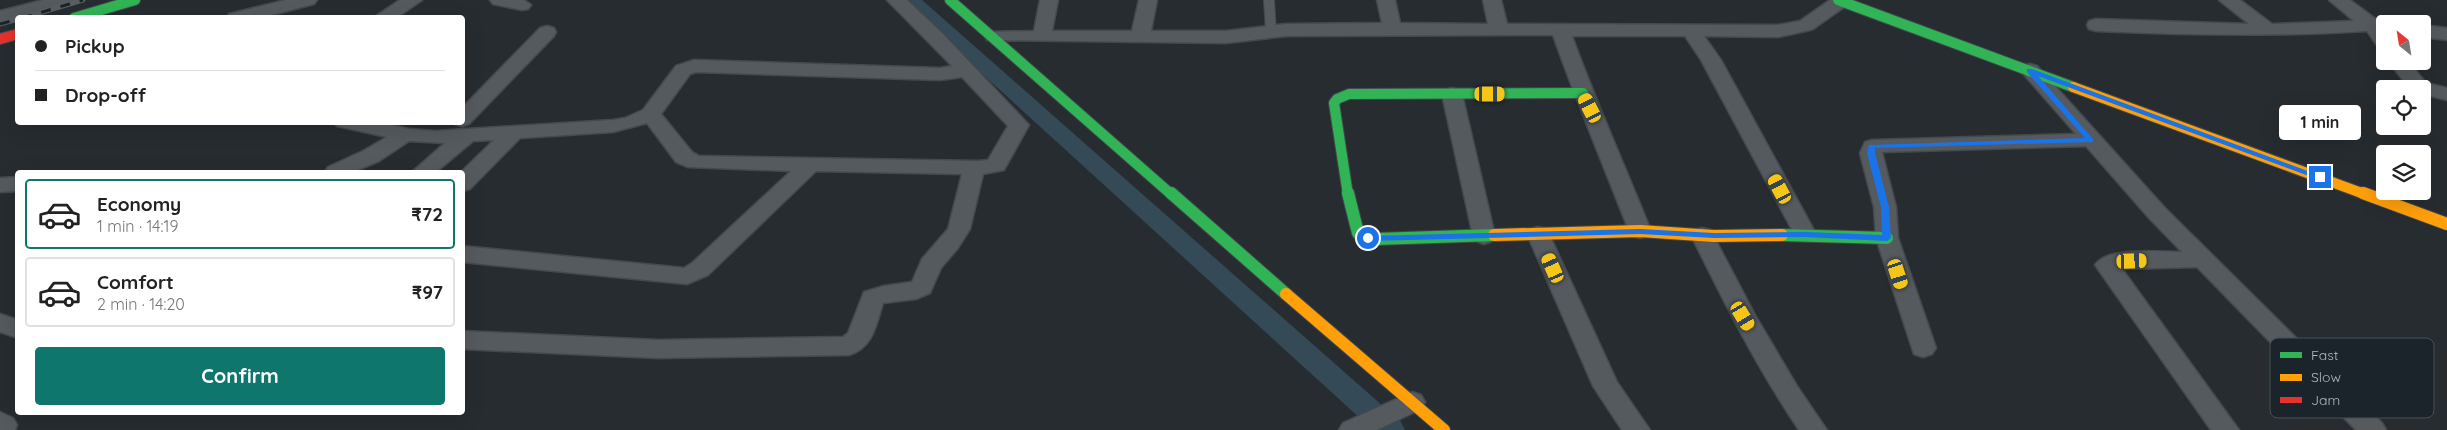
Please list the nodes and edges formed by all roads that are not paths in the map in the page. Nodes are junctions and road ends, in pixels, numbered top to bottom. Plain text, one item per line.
1 (64, 0) edge
2 (135, 0) edge
3 (242, 0) edge
4 (308, 0) edge
5 (413, 0) edge
6 (499, 0) edge
7 (896, 0) edge
8 (950, 0) edge
9 (1049, 0) edge
10 (1148, 0) edge
11 (1268, 0) edge
12 (1386, 0) edge
13 (1492, 0) edge
14 (2228, 0) edge
15 (2338, 0) edge
16 (1840, 1) edge
17 (522, 5) dead end
18 (84, 15) edge
19 (224, 15) edge
20 (248, 15) edge
21 (387, 15) edge
22 (0, 17) edge
23 (2096, 24) dead end
24 (2376, 24) edge
25 (2376, 26) edge
26 (1392, 29) junction
27 (1499, 29) junction
28 (1560, 29) junction
29 (1690, 30) junction
30 (2269, 30) junction
31 (1271, 31) junction
32 (547, 32) dead end
33 (2431, 32) edge
34 (2447, 34) edge
35 (15, 35) edge
36 (994, 36) junction
37 (1042, 36) junction
38 (1140, 37) junction
39 (0, 39) edge
40 (967, 70) junction
41 (2030, 70) junction
42 (2405, 70) edge
43 (1583, 93) junction
44 (1452, 94) junction
45 (2447, 94) edge
46 (650, 114) junction
47 (465, 122) edge
48 (358, 125) edge
49 (459, 129) edge
50 (513, 133) junction
51 (405, 135) junction
52 (2091, 140) junction
53 (810, 165) junction
54 (974, 168) junction
55 (340, 170) edge
56 (425, 170) edge
57 (465, 181) edge
58 (15, 184) edge
59 (0, 185) edge
60 (2447, 224) edge
61 (1640, 231) junction
62 (1538, 234) junction
63 (1805, 234) junction
64 (1702, 235) junction
65 (1484, 236) junction
66 (1887, 238) junction
67 (465, 254) edge
68 (2202, 259) junction
69 (0, 323) edge
70 (15, 328) edge
71 (2281, 338) edge
72 (465, 340) edge
73 (1922, 348) dead end
74 (1406, 404) junction
75 (2362, 418) edge
76 (0, 422) edge
77 (1359, 427) edge
78 (0, 430) edge
79 (1444, 430) edge
80 (1637, 430) edge
81 (1814, 430) edge
82 (2226, 430) edge
83 (2374, 430) edge

1 - 22 street
2 - 18 main road
3 - 19 street
4 - 20 street
5 - 21 street
6 - 17 street
7 - 40 street
8 - 36 main road
9 - 37 street
10 - 38 street
11 - 31 lane
12 - 26 street
13 - 27 street
14 - 30 street
15 - 24 street
16 - 29 street
16 - 41 main road
23 - 30 street
25 - 30 street
26 - 27 street
26 - 31 street
27 - 28 street
28 - 29 street
28 - 43 street
29 - 63 street
31 - 38 street
32 - 47 street
33 - 34 street
35 - 39 main road
36 - 37 street
36 - 74 main road
37 - 38 street
40 - 46 street
40 - 54 street
41 - 52 street
41 - 60 main road
42 - 45 street
43 - 44 main road
43 - 61 street
44 - 65 street
44 - 65 main road
46 - 50 street
46 - 53 street
48 - 51 street
49 - 50 street
49 - 51 street
49 - 56 street
50 - 57 street
51 - 55 street
52 - 66 street
52 - 68 street
53 - 54 street
53 - 67 street
54 - 72 street
58 - 59 street
61 - 62 main road
61 - 64 main road
62 - 65 main road
62 - 80 street
63 - 64 main road
63 - 66 main road
64 - 81 street
66 - 73 street
68 - 71 street
68 - 82 street
69 - 70 street
74 - 77 street
74 - 79 main road
75 - 83 street
76 - 78 street

